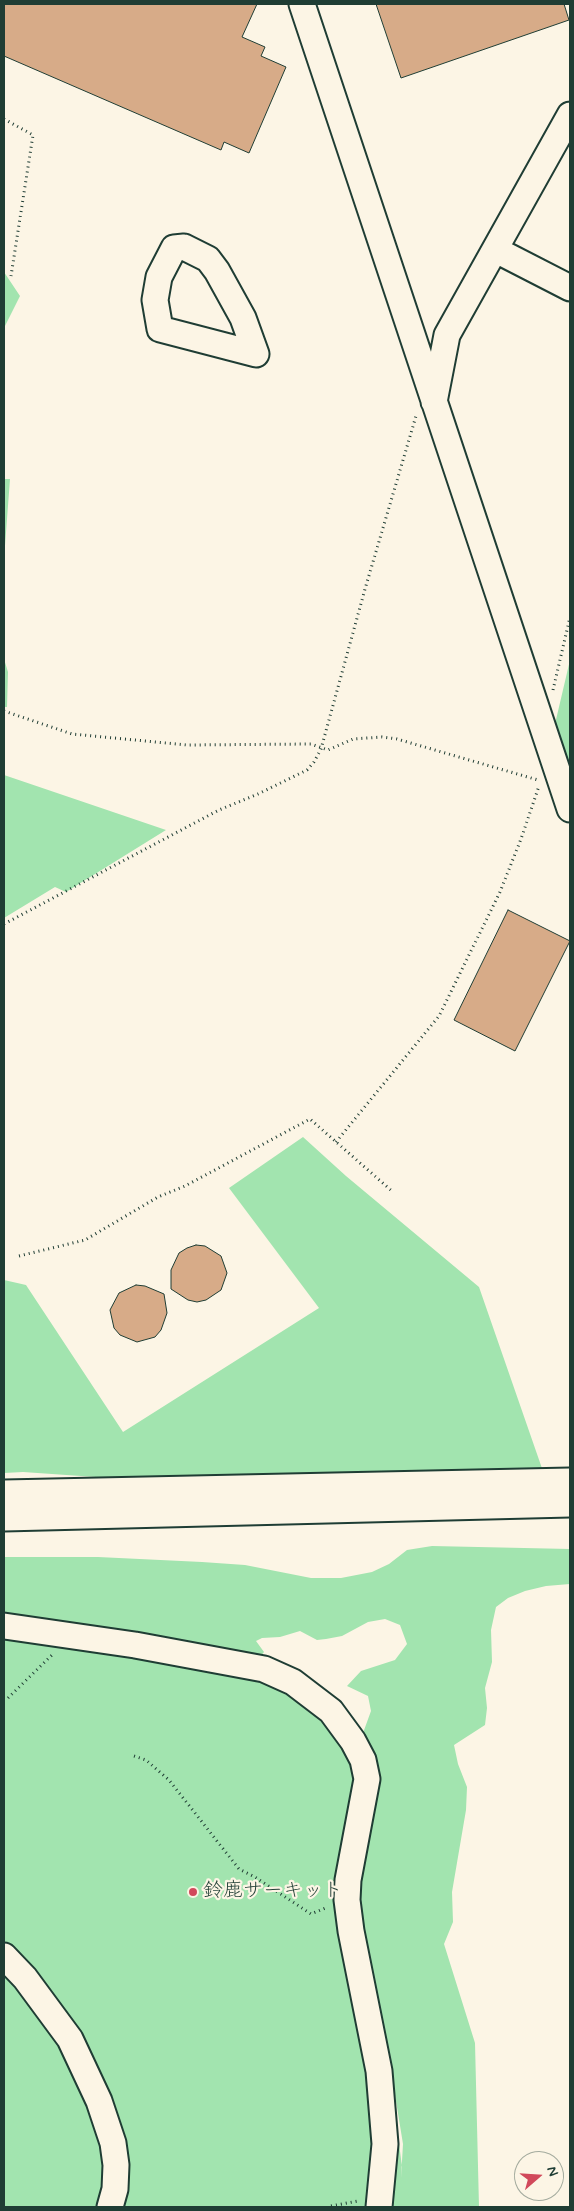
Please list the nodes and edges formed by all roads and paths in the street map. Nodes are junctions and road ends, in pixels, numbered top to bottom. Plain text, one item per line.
1 (302, 4) edge
2 (570, 115) edge
3 (4, 118) edge
4 (496, 250) junction
5 (11, 276) dead end
6 (570, 288) edge
7 (256, 354) joint
8 (426, 405) junction
9 (570, 617) edge
10 (552, 692) dead end
11 (4, 711) edge
12 (321, 749) junction
13 (570, 809) edge
14 (4, 924) edge
15 (336, 1142) junction
16 (393, 1192) dead end
17 (19, 1256) dead end
18 (570, 1481) edge
19 (4, 1493) edge
20 (570, 1504) edge
21 (4, 1518) edge
22 (4, 1626) edge
23 (71, 1636) junction
24 (8, 1698) dead end
25 (134, 1756) dead end
26 (347, 1900) junction
27 (4, 1956) edge
28 (110, 2207) edge
29 (380, 2207) edge

1 - 8 street
2 - 4 street
3 - 5 path
4 - 6 street
4 - 8 street
7 - 7 street
8 - 12 path
8 - 13 street
9 - 10 path
11 - 12 path
12 - 14 path
12 - 15 path
15 - 16 path
15 - 17 path
18 - 19 street
20 - 21 street
22 - 23 street
23 - 24 path
23 - 26 street
25 - 26 path
26 - 29 street
27 - 28 street

